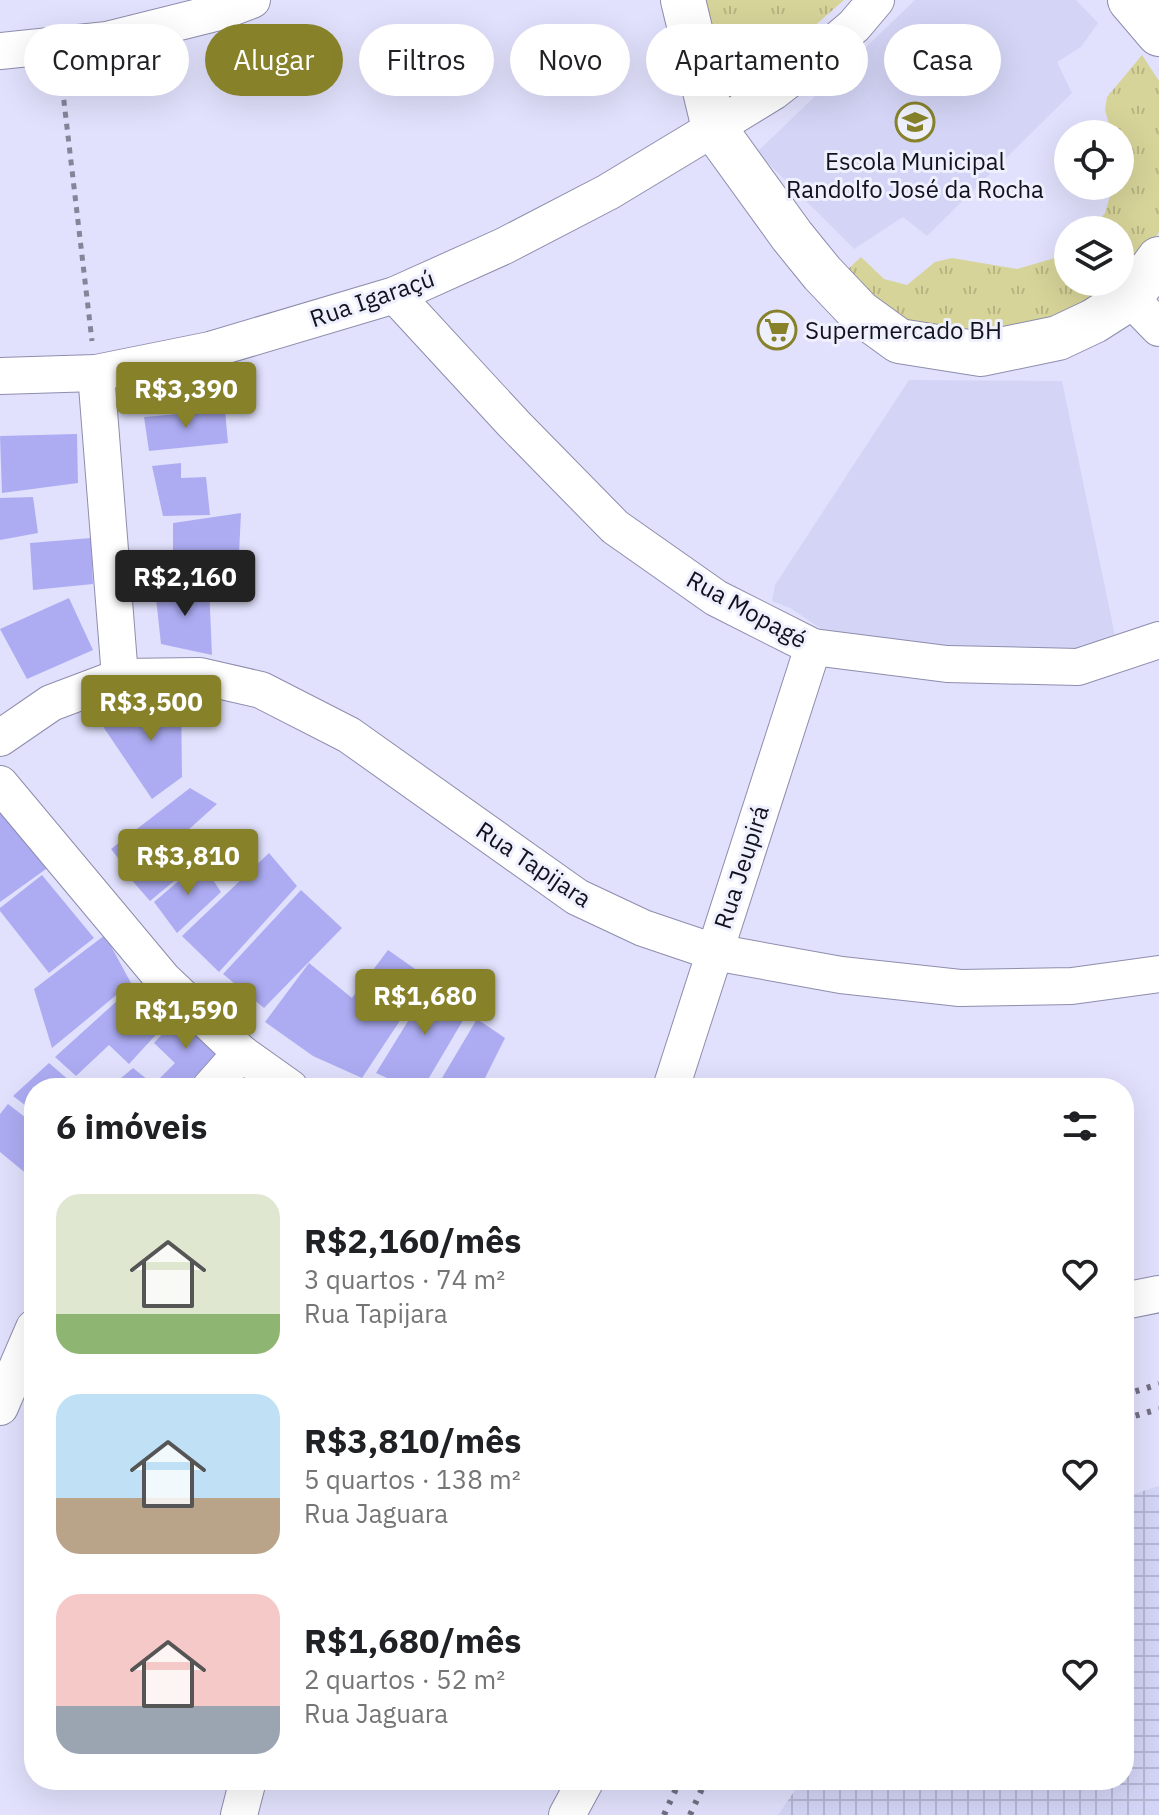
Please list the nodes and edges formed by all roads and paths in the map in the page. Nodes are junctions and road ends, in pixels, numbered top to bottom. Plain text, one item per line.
1 (252, 0) edge
2 (683, 0) edge
3 (876, 0) edge
4 (1130, 0) edge
5 (171, 24) edge
6 (1159, 34) edge
7 (24, 48) edge
8 (0, 51) edge
9 (63, 96) edge
10 (714, 128) junction
11 (1159, 259) edge
12 (395, 295) junction
13 (1144, 313) edge
14 (96, 373) junction
15 (0, 376) edge
16 (1159, 640) edge
17 (813, 647) junction
18 (120, 677) junction
19 (0, 738) edge
20 (0, 784) edge
21 (714, 952) junction
22 (1159, 974) edge
23 (241, 1053) junction
24 (219, 1078) edge
25 (276, 1078) edge
26 (674, 1078) edge
27 (1159, 1294) edge
28 (1134, 1299) edge
29 (24, 1351) edge
30 (0, 1407) edge
31 (245, 1790) edge
32 (581, 1790) edge
33 (239, 1815) edge
34 (567, 1815) edge

1 - 5 street
2 - 10 street
3 - 10 street, Rua Igaraçú
4 - 6 street
7 - 8 street
9 - 14 path
10 - 12 street, Rua Igaraçú
10 - 13 street
11 - 13 street
12 - 14 street, Rua Igaraçú
12 - 17 street, Rua Mopagé
14 - 15 street, Rua Igaraçú
14 - 18 street
16 - 17 street, Rua Mopagé
17 - 21 street, Rua Jeupirá
18 - 19 street, Rua Tapijara
18 - 21 street, Rua Tapijara
20 - 23 street
21 - 22 street, Rua Tapijara
21 - 26 street, Rua Jeupirá
23 - 24 street
23 - 25 street
27 - 28 street
29 - 30 street
31 - 33 street
32 - 34 street

